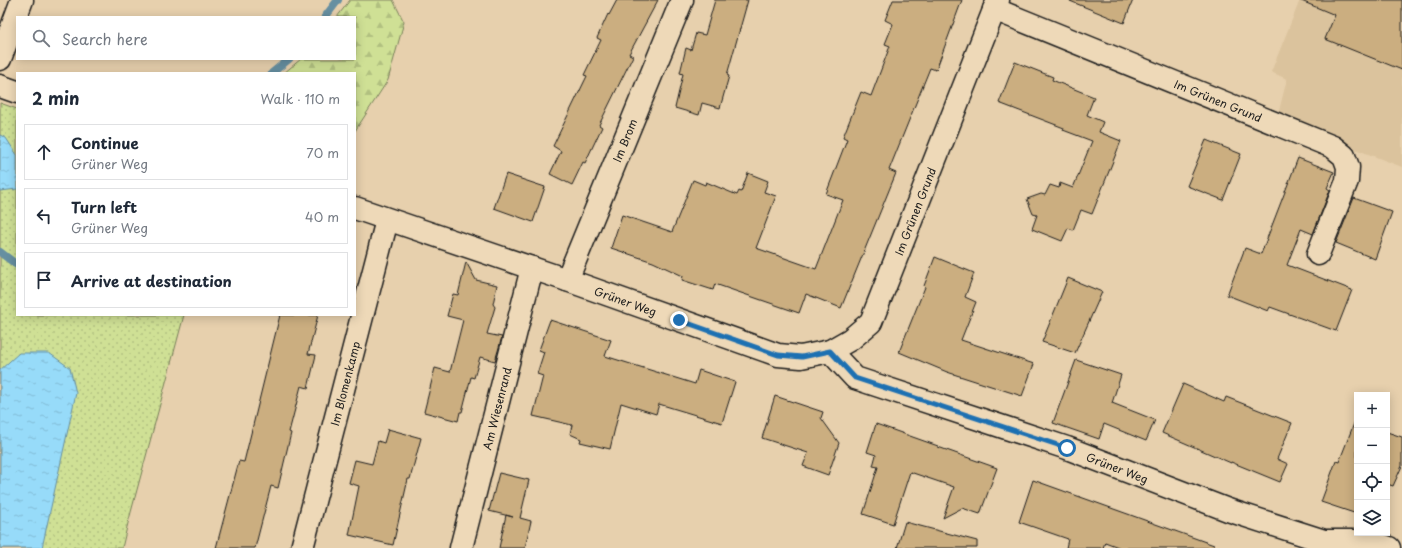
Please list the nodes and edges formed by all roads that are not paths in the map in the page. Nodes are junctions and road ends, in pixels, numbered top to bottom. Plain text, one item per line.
1 (22, 0) edge
2 (682, 0) edge
3 (996, 5) edge
4 (16, 16) edge
5 (16, 16) edge
6 (0, 59) edge
7 (0, 86) edge
8 (16, 92) edge
9 (356, 208) edge
10 (387, 220) junction
11 (1318, 254) dead end
12 (532, 268) junction
13 (567, 280) junction
14 (830, 351) junction
15 (302, 548) edge
16 (462, 548) edge
17 (1389, 548) edge

1 - 5 street
2 - 13 street, Im Brom
3 - 11 street, Im Grünen Grund
3 - 14 street, Im Grünen Grund
4 - 6 street
7 - 8 street
9 - 10 street, Grüner Weg
10 - 12 street, Grüner Weg
10 - 15 street, Im Blomenkamp
12 - 13 street, Grüner Weg
12 - 16 street, Am Wiesenrand
13 - 14 street, Grüner Weg
14 - 17 street, Grüner Weg

